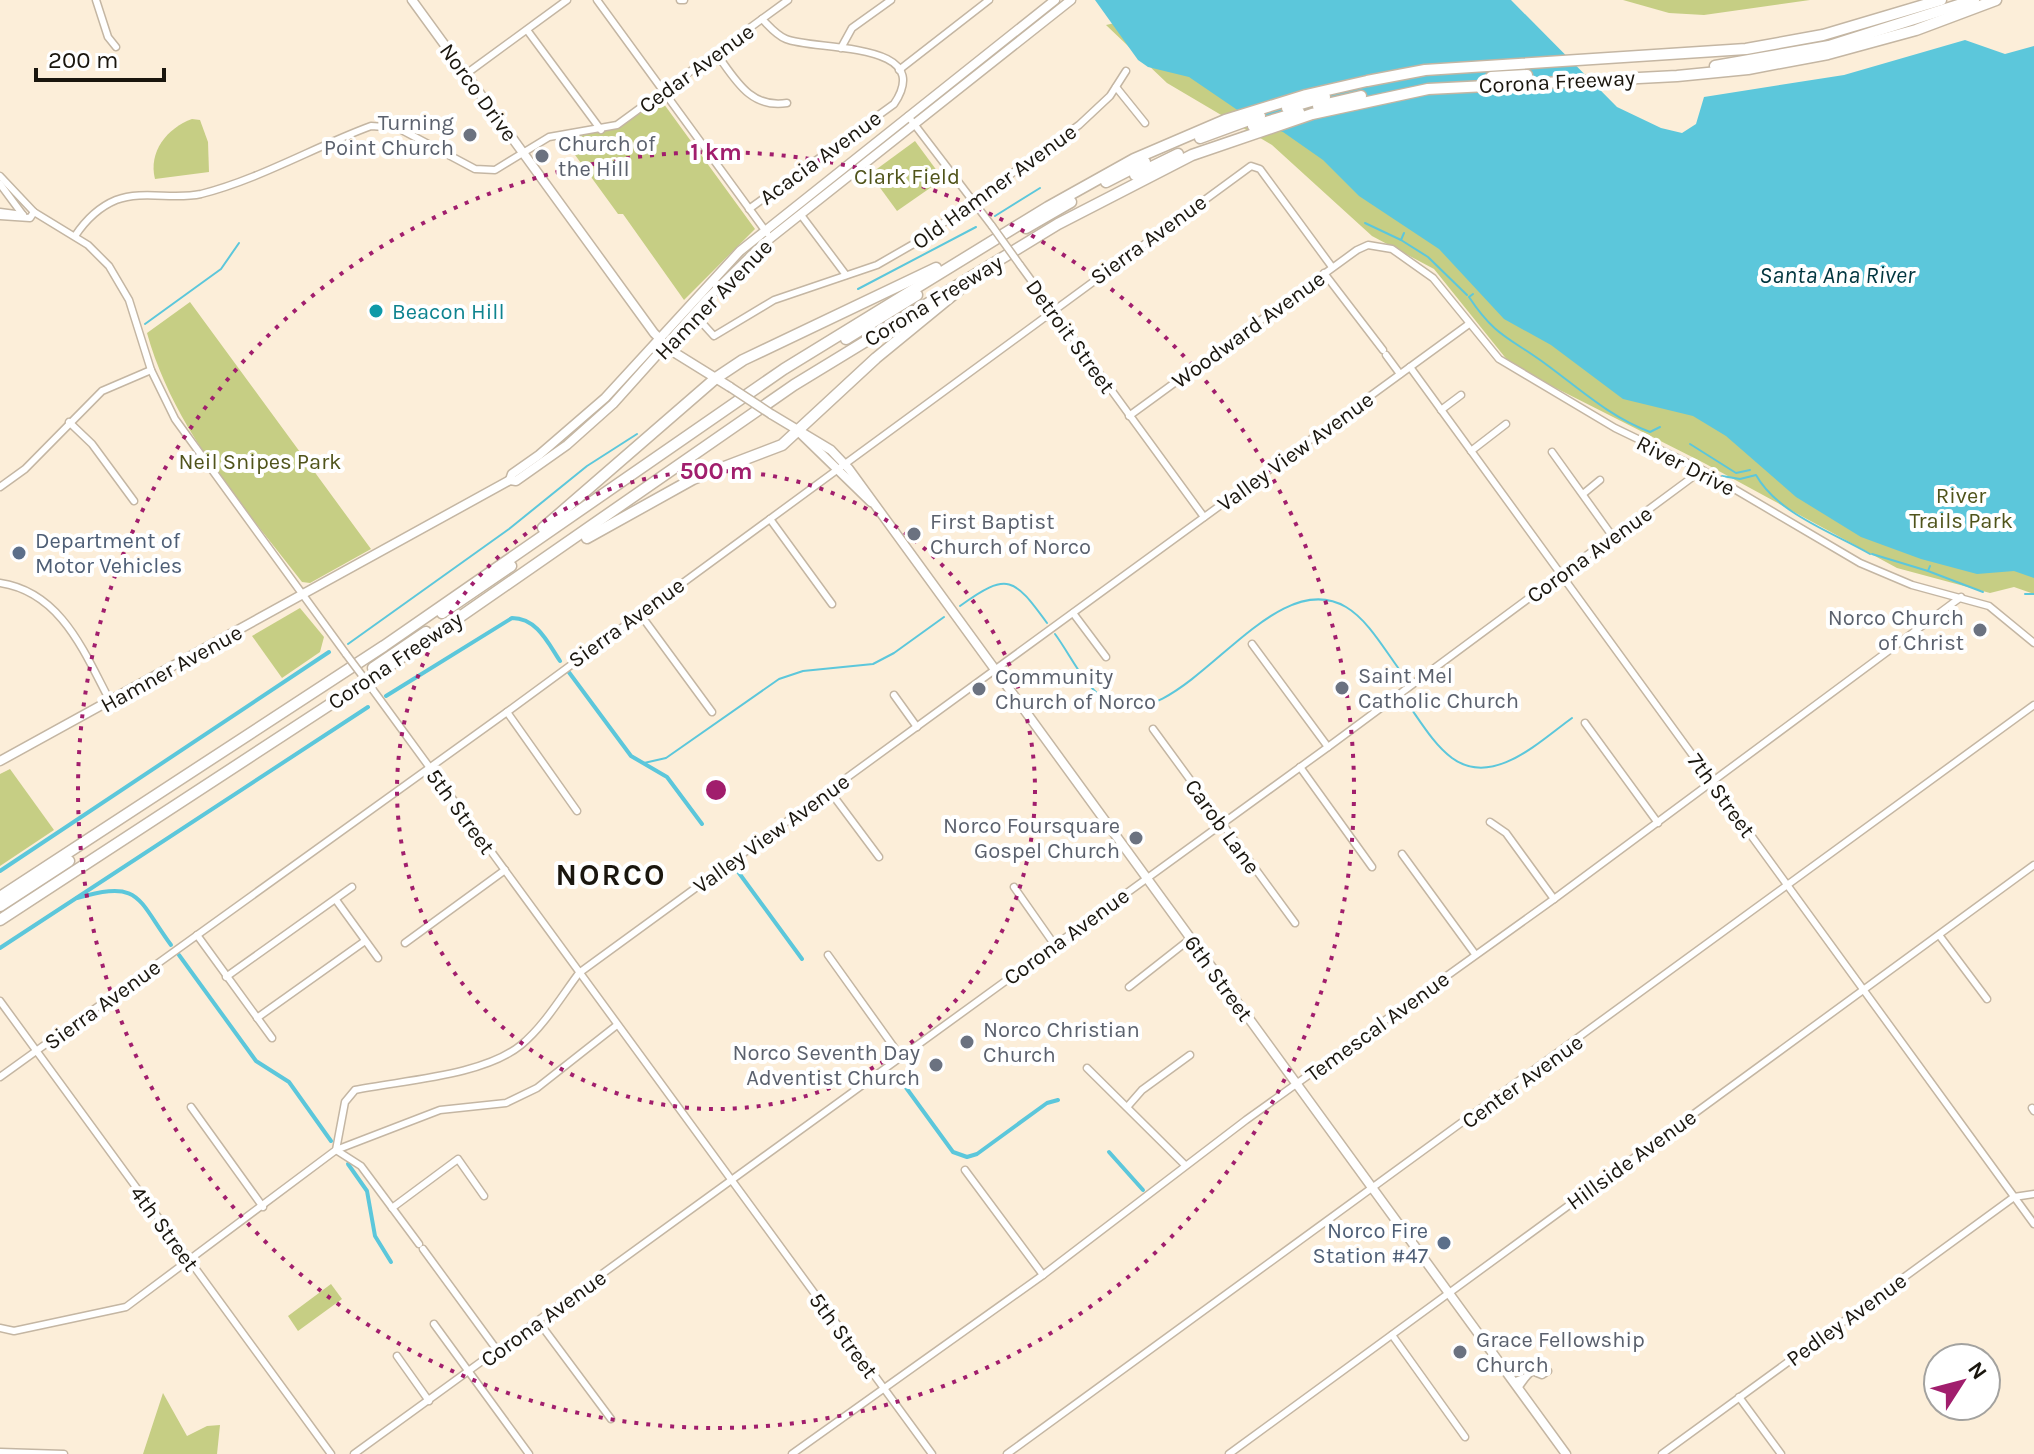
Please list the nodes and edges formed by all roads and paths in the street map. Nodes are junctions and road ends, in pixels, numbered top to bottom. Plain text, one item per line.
1 (96, 0) edge
2 (412, 0) edge
3 (567, 0) edge
4 (597, 0) edge
5 (788, 0) edge
6 (891, 0) edge
7 (989, 0) edge
8 (1055, 0) edge
9 (1071, 0) edge
10 (1941, 0) edge
11 (1974, 0) edge
12 (1996, 0) edge
13 (762, 19) junction
14 (527, 30) junction
15 (116, 47) dead end
16 (841, 48) junction
17 (716, 53) junction
18 (1599, 69) junction
19 (899, 70) junction
20 (1126, 71) dead end
21 (466, 74) junction
22 (1116, 87) junction
23 (662, 91) junction
24 (787, 103) dead end
25 (911, 120) junction
26 (1145, 123) dead end
27 (1232, 129) junction
28 (601, 130) junction
29 (523, 152) junction
30 (0, 176) edge
31 (0, 184) edge
32 (973, 201) junction
33 (749, 209) junction
34 (34, 212) junction
35 (0, 214) edge
36 (23, 215) junction
37 (801, 215) junction
38 (768, 234) junction
39 (75, 236) junction
40 (989, 243) junction
41 (1368, 245) joint
42 (999, 260) junction
43 (1332, 267) junction
44 (1324, 273) junction
45 (846, 275) junction
46 (1052, 309) junction
47 (694, 314) junction
48 (1469, 324) junction
49 (663, 342) junction
50 (1410, 367) junction
51 (151, 370) junction
52 (1400, 374) junction
53 (716, 378) junction
54 (621, 383) junction
55 (1461, 395) dead end
56 (613, 404) junction
57 (1441, 410) junction
58 (1129, 416) junction
59 (69, 422) junction
60 (1506, 424) dead end
61 (800, 432) junction
62 (1471, 451) junction
63 (1552, 452) dead end
64 (842, 465) junction
65 (1702, 470) junction
66 (510, 480) junction
67 (1600, 480) dead end
68 (0, 487) edge
69 (1583, 494) junction
70 (134, 501) dead end
71 (1204, 517) junction
72 (770, 519) junction
73 (1613, 537) junction
74 (547, 558) junction
75 (1559, 575) junction
76 (0, 583) edge
77 (472, 585) junction
78 (304, 595) junction
79 (1961, 597) junction
80 (832, 604) dead end
81 (1073, 613) junction
82 (640, 614) junction
83 (2034, 643) edge
84 (1252, 644) dead end
85 (1106, 657) dead end
86 (995, 671) junction
87 (894, 695) dead end
88 (110, 701) junction
89 (2034, 705) edge
90 (507, 712) junction
91 (712, 712) dead end
92 (1585, 723) dead end
93 (917, 727) junction
94 (1153, 729) dead end
95 (1328, 747) junction
96 (0, 761) edge
97 (428, 766) junction
98 (1300, 767) junction
99 (1712, 782) junction
100 (829, 790) junction
101 (154, 808) junction
102 (577, 811) dead end
103 (1490, 822) dead end
104 (115, 823) junction
105 (1658, 823) junction
106 (1220, 824) junction
107 (124, 838) junction
108 (1402, 854) dead end
109 (879, 857) dead end
110 (2034, 865) edge
111 (1372, 867) dead end
112 (505, 870) junction
113 (1146, 878) junction
114 (1787, 885) junction
115 (352, 887) dead end
116 (1014, 887) dead end
117 (0, 897) edge
118 (1554, 899) junction
119 (336, 900) junction
120 (0, 906) edge
121 (0, 912) edge
122 (0, 920) edge
123 (1295, 923) dead end
124 (197, 935) junction
125 (1939, 935) junction
126 (1190, 939) junction
127 (365, 941) junction
128 (405, 943) dead end
129 (1054, 944) junction
130 (1475, 954) junction
131 (828, 955) dead end
132 (378, 958) dead end
133 (579, 973) junction
134 (226, 977) junction
135 (1129, 987) dead end
136 (1863, 990) junction
137 (1987, 999) dead end
138 (0, 1001) edge
139 (257, 1018) junction
140 (617, 1025) junction
141 (272, 1038) dead end
142 (36, 1051) junction
143 (1190, 1055) dead end
144 (901, 1057) junction
145 (1087, 1068) dead end
146 (0, 1077) edge
147 (1297, 1084) junction
148 (1128, 1106) junction
149 (191, 1107) dead end
150 (336, 1150) junction
151 (1185, 1165) junction
152 (965, 1170) dead end
153 (731, 1181) junction
154 (1373, 1190) junction
155 (2034, 1194) edge
156 (484, 1196) dead end
157 (2014, 1197) junction
158 (263, 1207) junction
159 (392, 1208) junction
160 (2034, 1224) edge
161 (188, 1259) junction
162 (1043, 1275) junction
163 (1449, 1293) junction
164 (538, 1321) junction
165 (434, 1324) dead end
166 (0, 1328) edge
167 (1392, 1335) junction
168 (497, 1350) junction
169 (397, 1356) dead end
170 (469, 1371) junction
171 (1548, 1371) dead end
172 (1516, 1385) junction
173 (883, 1388) junction
174 (1739, 1397) junction
175 (429, 1401) junction
176 (611, 1419) dead end
177 (1465, 1437) dead end
178 (0, 1452) edge
179 (64, 1454) edge
180 (331, 1454) edge
181 (354, 1454) edge
182 (529, 1454) edge
183 (792, 1454) edge
184 (932, 1454) edge
185 (1007, 1454) edge
186 (1229, 1454) edge
187 (1566, 1454) edge
188 (1662, 1454) edge
189 (1781, 1454) edge

1 - 15 street
2 - 21 main road, Norco Drive
3 - 14 street
4 - 23 street
5 - 13 street, Cedar Avenue
6 - 16 street
7 - 19 street
8 - 25 main road, Hamner Avenue
9 - 25 main road, Hamner Avenue
10 - 18 highway, Corona Freeway
11 - 18 highway
12 - 18 highway, Corona Freeway
13 - 16 street
13 - 17 street, Cedar Avenue
14 - 21 street
14 - 28 street
16 - 19 street
17 - 23 street, Cedar Avenue
17 - 24 street
18 - 27 highway, Corona Freeway
18 - 27 highway, Corona Freeway
19 - 33 street, Acacia Avenue
20 - 22 street, Old Hamner Avenue
21 - 29 main road, Norco Drive
22 - 26 street
22 - 32 street, Old Hamner Avenue
23 - 28 street, Cedar Avenue
23 - 33 street
25 - 32 street, Detroit Street
25 - 37 main road, Hamner Avenue
25 - 38 main road, Hamner Avenue
27 - 40 highway, Corona Freeway
27 - 42 highway, Corona Freeway
27 - 101 highway
28 - 29 street
29 - 39 street
29 - 49 main road, Norco Drive
30 - 34 street, 5th Street
31 - 36 street
32 - 45 street, Old Hamner Avenue
32 - 46 street, Detroit Street, bridge
33 - 38 street
34 - 35 street
34 - 36 street
34 - 39 street, 5th Street
35 - 36 street
37 - 38 main road, Hamner Avenue
37 - 45 street
38 - 47 main road, Hamner Avenue
38 - 49 main road, Hamner Avenue
39 - 51 street, 5th Street
40 - 53 highway
40 - 77 highway, Corona Freeway
41 - 43 street, Woodward Avenue
41 - 48 street, River Drive
42 - 61 highway
42 - 74 highway, Corona Freeway
43 - 44 street, Woodward Avenue
43 - 46 street, Sierra Avenue
44 - 52 street
44 - 58 street, Woodward Avenue
45 - 47 street, Old Hamner Avenue
46 - 58 street, Detroit Street
46 - 64 street, Sierra Avenue
47 - 49 main road, Hamner Avenue
48 - 50 street, Valley View Avenue
48 - 65 street, River Drive
49 - 53 main road, 6th Street
49 - 54 main road, Hamner Avenue
49 - 56 main road, Hamner Avenue
50 - 52 street, Valley View Avenue
50 - 57 street, 7th Street
51 - 59 street
51 - 78 street, 5th Street
52 - 71 street, Valley View Avenue
53 - 61 main road, 6th Street, bridge
53 - 77 highway
54 - 56 main road
54 - 66 main road, Hamner Avenue
55 - 57 street
56 - 66 main road, Hamner Avenue
57 - 62 street, 7th Street
58 - 71 street, Detroit Street
59 - 68 street
59 - 70 street
60 - 62 street
61 - 64 main road, 6th Street
61 - 74 highway
62 - 75 street, 7th Street
63 - 69 street
64 - 72 street, Sierra Avenue
64 - 86 main road, 6th Street
65 - 73 street, Corona Avenue
65 - 79 street, River Drive
66 - 78 main road, Hamner Avenue
67 - 69 street
69 - 73 street
71 - 81 street, Valley View Avenue
72 - 80 street
72 - 82 street, Sierra Avenue
73 - 75 street, Corona Avenue
74 - 107 highway, Corona Freeway
75 - 95 street, Corona Avenue
75 - 99 street, 7th Street
76 - 88 street
77 - 104 highway, Corona Freeway
78 - 88 main road, Hamner Avenue
78 - 97 street, 5th Street, bridge
79 - 83 street, River Drive
79 - 99 street, Temescal Avenue
81 - 85 street
81 - 86 street, Valley View Avenue
82 - 90 street, Sierra Avenue
82 - 91 street
84 - 95 street
86 - 93 street, Valley View Avenue
86 - 113 main road, 6th Street
87 - 93 street
88 - 96 main road, Hamner Avenue
89 - 114 street, Center Avenue
90 - 97 street, Sierra Avenue
90 - 102 street
92 - 105 street
93 - 100 street, Valley View Avenue
94 - 106 street, Carob Lane
95 - 98 street, Corona Avenue
97 - 112 street, 5th Street
97 - 124 street, Sierra Avenue
98 - 106 street, Corona Avenue
98 - 111 street
99 - 105 street, Temescal Avenue
99 - 114 street, 7th Street
100 - 109 street
100 - 133 street, Valley View Avenue
101 - 104 highway
101 - 107 highway
101 - 120 highway
101 - 121 highway
103 - 118 street
104 - 117 highway, Corona Freeway
105 - 118 street, Temescal Avenue
106 - 113 street, Corona Avenue
106 - 123 street, Carob Lane
107 - 122 highway, Corona Freeway
108 - 130 street
110 - 125 street, Hillside Avenue
112 - 128 street
112 - 133 street, 5th Street
113 - 126 main road, 6th Street
113 - 129 street, Corona Avenue
114 - 136 street, 7th Street
114 - 154 street, Center Avenue
115 - 119 street
116 - 129 street
118 - 130 street, Temescal Avenue
119 - 127 street
119 - 134 street
124 - 134 street
124 - 142 street, Sierra Avenue
125 - 136 street, Hillside Avenue
125 - 137 street
126 - 135 street
126 - 147 main road, 6th Street
127 - 132 street
127 - 139 street
129 - 144 street, Corona Avenue
130 - 147 street, Temescal Avenue
131 - 144 street
133 - 140 street, 5th Street
133 - 150 street, Valley View Avenue
134 - 139 street
136 - 157 street, 7th Street
136 - 163 street, Hillside Avenue
138 - 142 street, 4th Street
139 - 141 street
140 - 150 street
140 - 153 street, 5th Street
142 - 146 street, Sierra Avenue
142 - 161 street, 4th Street
143 - 148 street
144 - 153 street, Corona Avenue
145 - 148 street
147 - 151 street, Temescal Avenue
147 - 154 main road, 6th Street
148 - 151 street
149 - 158 street
150 - 158 street
150 - 159 street
151 - 162 street, Temescal Avenue
152 - 162 street
153 - 164 street, Corona Avenue
153 - 173 street, 5th Street
154 - 163 main road, 6th Street
154 - 185 street, Center Avenue
155 - 157 street, Pedley Avenue
156 - 159 street
157 - 160 street, 7th Street
157 - 174 street, Pedley Avenue
158 - 161 street
159 - 168 street
161 - 166 street
161 - 180 street, 4th Street
162 - 173 street, Temescal Avenue
163 - 167 street, Hillside Avenue
163 - 172 main road, 6th Street
164 - 168 street, Corona Avenue
164 - 176 street
165 - 170 street
167 - 177 street
167 - 186 street, Hillside Avenue
168 - 170 street, Corona Avenue
169 - 175 street
170 - 175 street, Corona Avenue
170 - 182 street
171 - 172 street
172 - 187 main road, 6th Street
173 - 183 street, Temescal Avenue
173 - 184 street, 5th Street
174 - 188 street, Pedley Avenue
174 - 189 street
175 - 181 street, Corona Avenue
178 - 179 street

